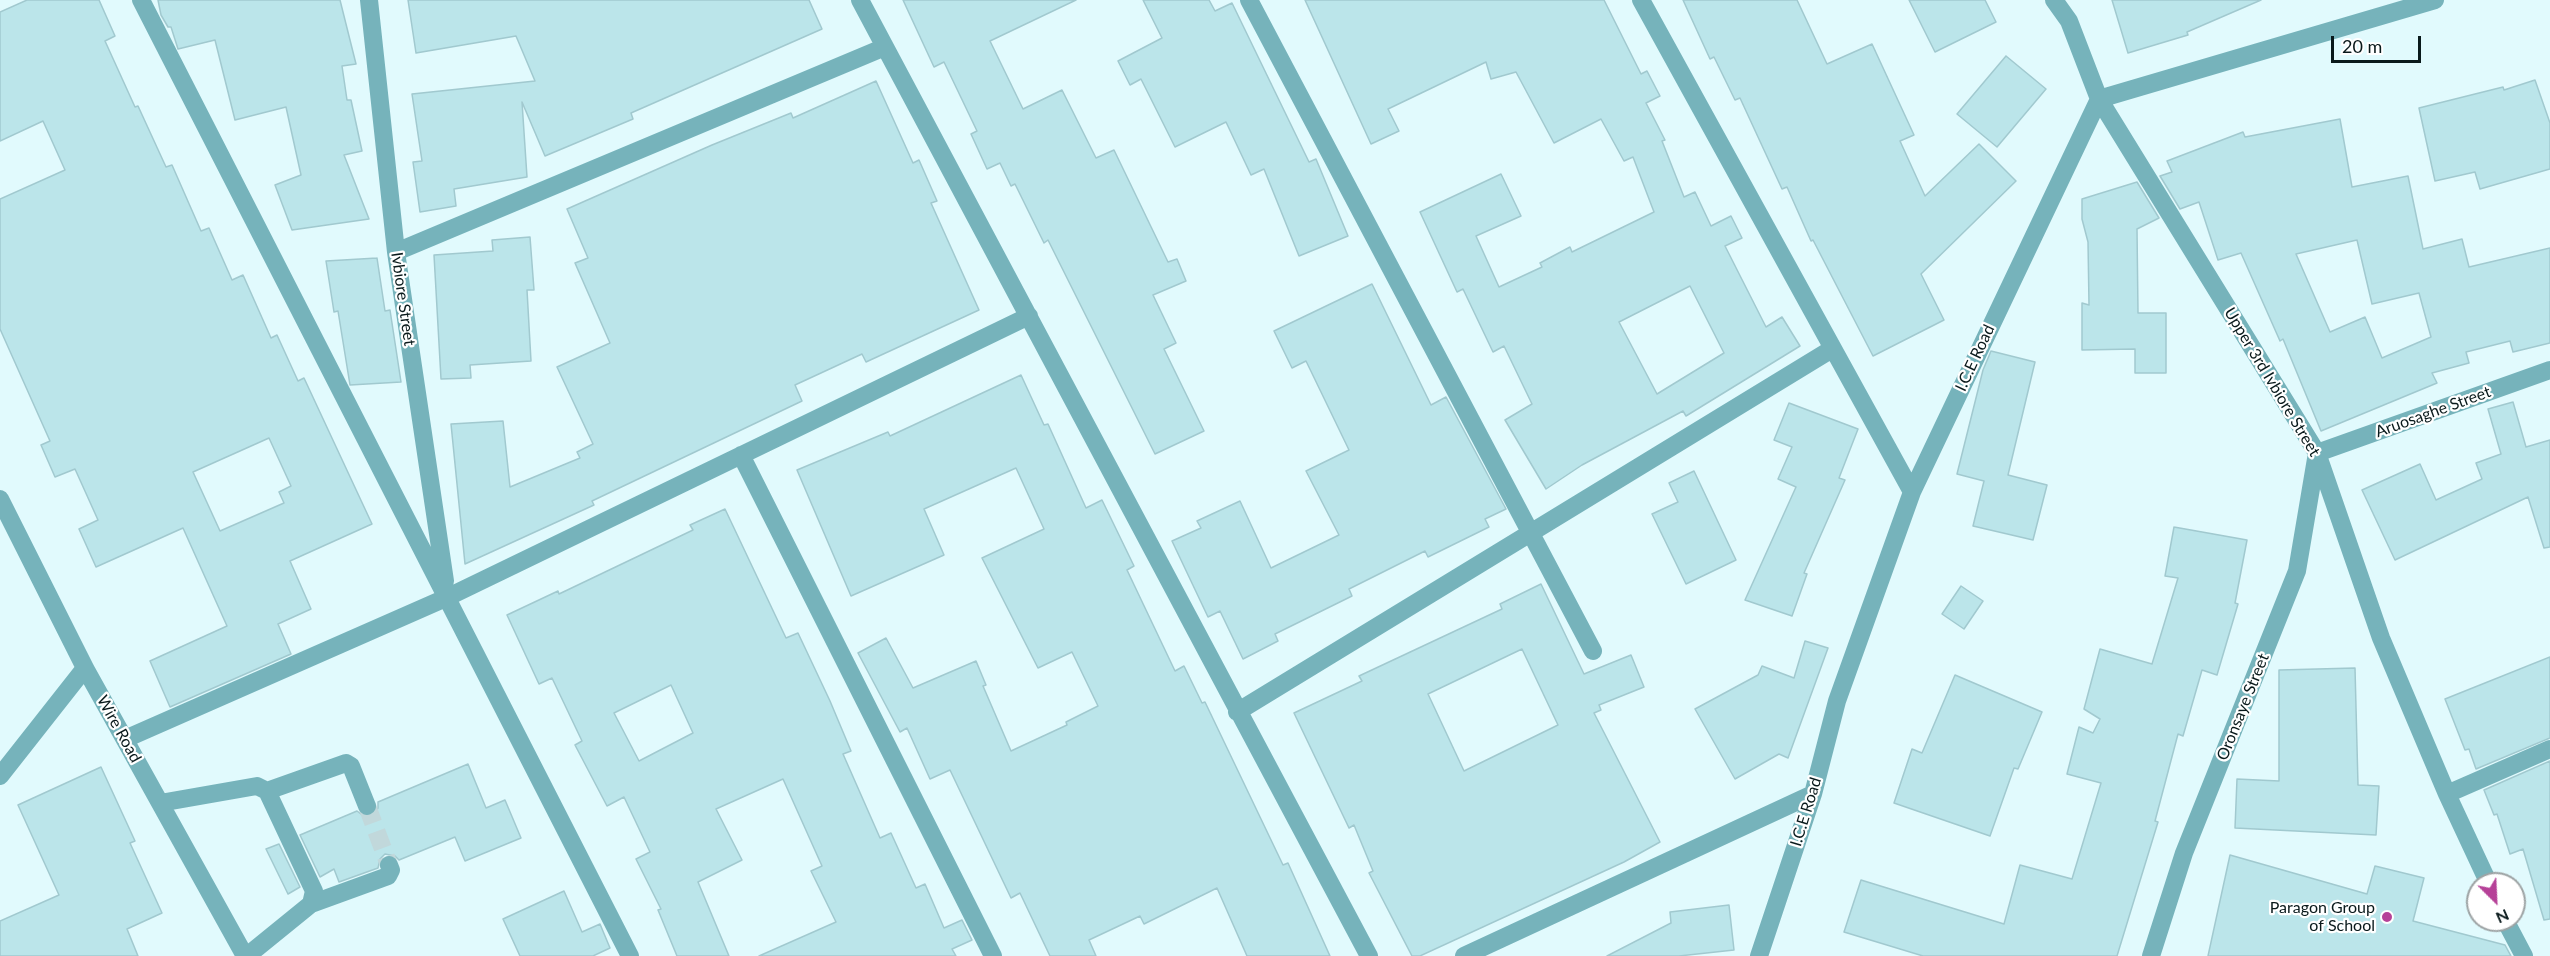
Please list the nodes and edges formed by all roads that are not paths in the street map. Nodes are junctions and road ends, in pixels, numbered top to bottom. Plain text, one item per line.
1 (141, 0) edge
2 (369, 0) edge
3 (860, 0) edge
4 (1249, 0) edge
5 (1641, 0) edge
6 (2054, 0) edge
7 (2072, 0) edge
8 (2435, 0) edge
9 (2069, 21) junction
10 (885, 47) junction
11 (2099, 99) junction
12 (396, 252) junction
13 (1029, 316) junction
14 (1833, 349) junction
15 (2550, 370) edge
16 (2317, 453) junction
17 (741, 455) junction
18 (1912, 492) junction
19 (0, 499) edge
20 (1530, 532) junction
21 (448, 597) junction
22 (1593, 651) dead end
23 (85, 668) junction
24 (1237, 712) junction
25 (125, 739) junction
26 (2550, 749) edge
27 (0, 776) edge
28 (267, 790) junction
29 (1813, 794) junction
30 (2447, 794) junction
31 (160, 803) junction
32 (367, 806) tunnel mouth
33 (389, 865) dead end
34 (2483, 872) edge
35 (311, 904) junction
36 (2511, 932) edge
37 (246, 956) edge
38 (630, 956) edge
39 (993, 956) edge
40 (1369, 956) edge
41 (1464, 956) edge
42 (1759, 956) edge
43 (2151, 956) edge
44 (2524, 956) edge

1 - 21 street
2 - 12 street, Ivbiore Street
3 - 10 street
4 - 20 street
5 - 14 street
6 - 9 street, Upper 3rd Ivbiore Street
7 - 9 street
8 - 11 street
9 - 11 street, Upper 3rd Ivbiore Street
10 - 12 street
10 - 13 street
11 - 16 street, Upper 3rd Ivbiore Street
11 - 18 street, I.C.E Road
12 - 21 street, Ivbiore Street
13 - 17 street
13 - 24 street
14 - 18 street
14 - 20 street
15 - 16 street, Aruosaghe Street
16 - 30 street, Upper 3rd Ivbiore Street
16 - 43 street, Oronsaye Street
17 - 21 street
17 - 39 street
18 - 29 street, I.C.E Road
19 - 23 street, Wire Road
20 - 22 street
20 - 24 street
21 - 25 street
21 - 38 street
23 - 25 street, Wire Road
23 - 27 street
24 - 40 street
25 - 31 street, Wire Road
26 - 30 street
28 - 31 street
28 - 32 street
28 - 35 street
29 - 41 street
29 - 42 street, I.C.E Road
30 - 34 street, Upper 3rd Ivbiore Street
31 - 37 street, Wire Road
33 - 35 street
35 - 37 street
36 - 44 street

